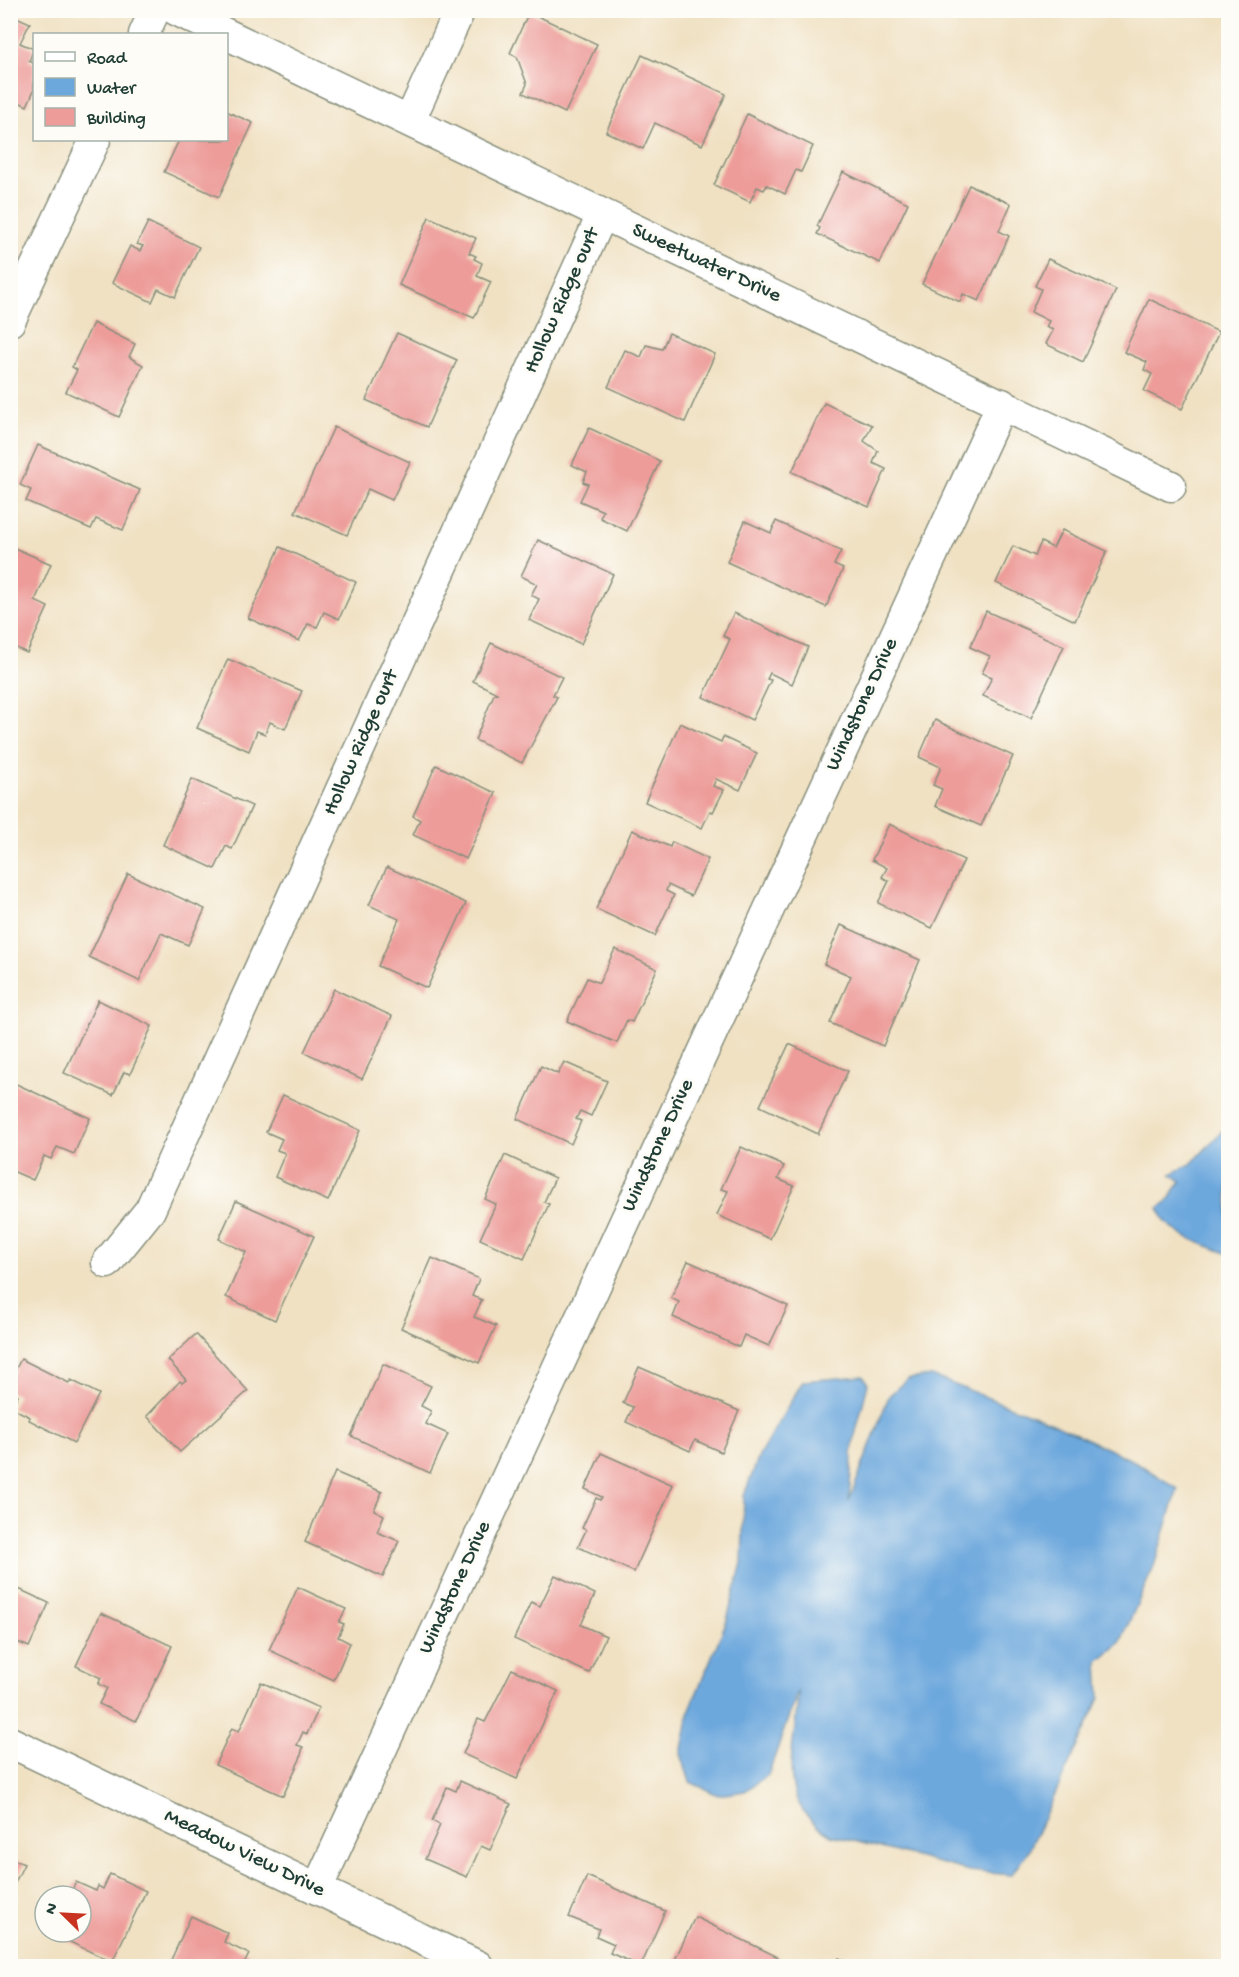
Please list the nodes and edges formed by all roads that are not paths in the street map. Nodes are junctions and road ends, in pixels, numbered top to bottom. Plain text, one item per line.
1 (155, 10) edge
2 (176, 10) edge
3 (460, 10) edge
4 (144, 33) edge
5 (225, 33) edge
6 (228, 34) edge
7 (410, 120) junction
8 (95, 141) edge
9 (602, 215) junction
10 (10, 321) edge
11 (1002, 404) junction
12 (1171, 486) dead end
13 (107, 1263) dead end
14 (10, 1742) edge
15 (317, 1889) junction
16 (478, 1966) edge

1 - 4 street
2 - 5 street, Sweetwater Drive
3 - 7 street
6 - 7 street, Sweetwater Drive
7 - 9 street, Sweetwater Drive
8 - 10 street
9 - 11 street, Sweetwater Drive
9 - 13 street, Hollow Ridge ourt
11 - 12 street, Sweetwater Drive
11 - 15 street, Windstone Drive
14 - 15 street, Meadow View Drive
15 - 16 street, Meadow View Drive

